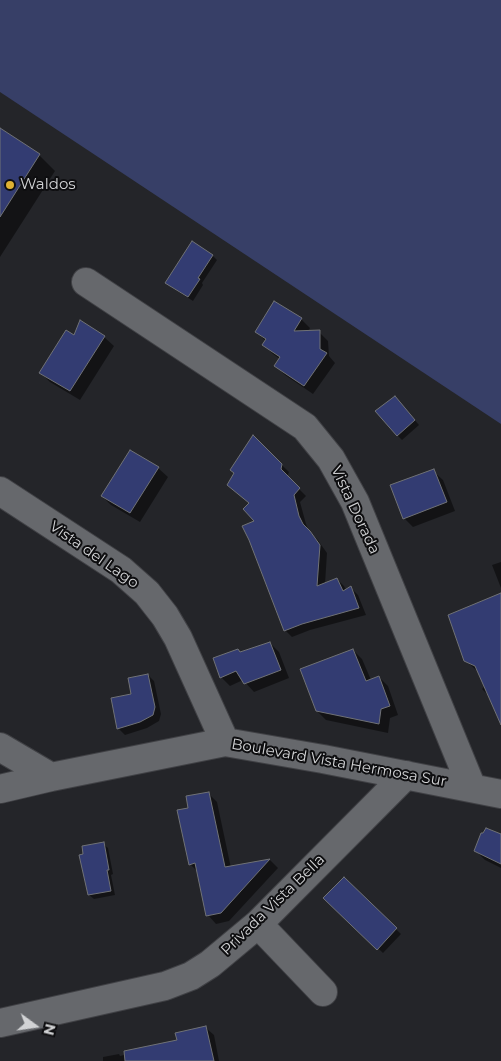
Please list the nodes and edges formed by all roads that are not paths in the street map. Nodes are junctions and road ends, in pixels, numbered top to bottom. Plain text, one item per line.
1 (86, 282) dead end
2 (0, 491) edge
3 (225, 742) junction
4 (0, 747) edge
5 (406, 775) junction
6 (51, 777) junction
7 (472, 788) junction
8 (0, 789) edge
9 (501, 794) edge
10 (258, 924) junction
11 (323, 992) dead end
12 (0, 1023) edge

1 - 7 street, Vista Dorada
2 - 3 street, Vista del Lago
3 - 5 street, Boulevard Vista Hermosa Sur
3 - 6 street, Boulevard Vista Hermosa Sur
4 - 6 street
5 - 7 street, Boulevard Vista Hermosa Sur
5 - 10 street, Privada Vista Bella
6 - 8 street, Boulevard Vista Hermosa Sur
7 - 9 street, Boulevard Vista Hermosa Sur
10 - 11 street
10 - 12 street, Privada Vista Bella

